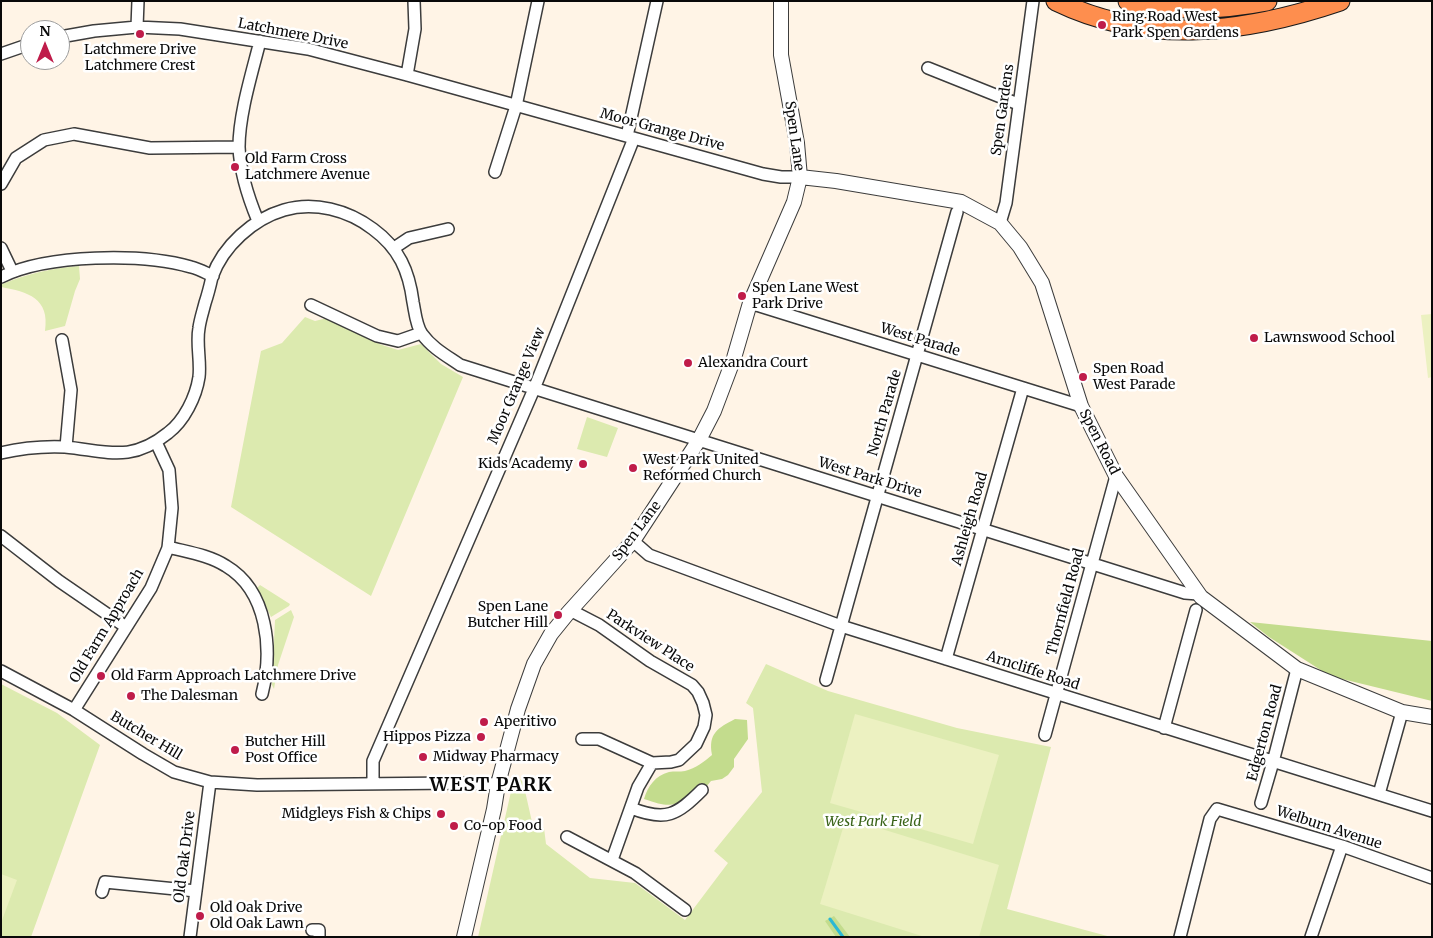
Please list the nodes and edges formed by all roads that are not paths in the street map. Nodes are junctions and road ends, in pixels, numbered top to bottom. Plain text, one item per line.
1 (138, 1) edge
2 (414, 1) edge
3 (538, 1) edge
4 (657, 1) edge
5 (781, 1) edge
6 (1033, 1) edge
7 (1056, 1) edge
8 (1128, 1) edge
9 (1267, 1) edge
10 (1340, 1) edge
11 (137, 28) junction
12 (70, 36) edge
13 (260, 41) junction
14 (20, 47) edge
15 (1, 54) edge
16 (928, 68) dead end
17 (407, 75) junction
18 (1018, 104) junction
19 (516, 106) junction
20 (631, 137) junction
21 (239, 147) junction
22 (494, 172) dead end
23 (800, 177) junction
24 (1, 184) edge
25 (957, 212) dead end
26 (258, 221) junction
27 (1000, 223) junction
28 (448, 229) dead end
29 (1, 248) edge
30 (394, 248) junction
31 (12, 271) junction
32 (1, 276) edge
33 (213, 276) junction
34 (750, 303) junction
35 (311, 305) dead end
36 (421, 333) junction
37 (62, 340) dead end
38 (917, 355) junction
39 (534, 388) junction
40 (1023, 388) junction
41 (1081, 406) junction
42 (699, 440) junction
43 (156, 442) junction
44 (66, 447) junction
45 (1, 453) edge
46 (1116, 476) junction
47 (877, 496) junction
48 (983, 529) junction
49 (1, 536) edge
50 (633, 541) junction
51 (168, 546) junction
52 (1092, 564) junction
53 (1198, 594) junction
54 (570, 610) junction
55 (1196, 610) dead end
56 (841, 626) junction
57 (126, 627) junction
58 (946, 659) junction
59 (1297, 670) junction
60 (1, 672) edge
61 (826, 680) dead end
62 (262, 694) dead end
63 (1056, 694) junction
64 (74, 710) junction
65 (1402, 712) junction
66 (1432, 717) edge
67 (1164, 728) junction
68 (1045, 735) dead end
69 (582, 739) dead end
70 (652, 762) junction
71 (1273, 762) junction
72 (210, 782) junction
73 (373, 784) junction
74 (498, 784) junction
75 (702, 790) dead end
76 (1379, 794) junction
77 (1261, 803) dead end
78 (631, 808) junction
79 (1432, 810) edge
80 (567, 837) dead end
81 (1342, 846) junction
82 (612, 860) junction
83 (1432, 878) edge
84 (105, 882) dead end
85 (196, 891) junction
86 (685, 910) dead end
87 (190, 937) edge
88 (464, 937) edge
89 (1180, 937) edge
90 (1312, 937) edge

1 - 11 street
2 - 17 street
3 - 19 street
4 - 20 street, Moor Grange View
5 - 23 street, Spen Lane
6 - 18 street, Spen Gardens
7 - 10 highway
8 - 9 highway
11 - 12 street, Latchmere Drive
11 - 13 street, Latchmere Drive
13 - 17 street, Latchmere Drive
13 - 21 street
14 - 15 street
16 - 18 street
17 - 19 street, Latchmere Drive
18 - 27 street, Spen Gardens
19 - 20 street, Moor Grange Drive
19 - 22 street
20 - 23 street, Moor Grange Drive
20 - 39 street, Moor Grange View
21 - 24 street
21 - 26 street
23 - 27 street, Spen Road
23 - 34 street, Spen Lane
25 - 38 street, North Parade
26 - 30 street
26 - 33 street
27 - 41 street, Spen Road
28 - 30 street
29 - 31 street
30 - 36 street
31 - 32 street
31 - 33 street
33 - 43 street
34 - 38 street, West Parade
34 - 42 street, Spen Lane
35 - 36 street
36 - 39 street, West Park Drive
37 - 44 street
38 - 40 street, West Parade
38 - 47 street, North Parade
39 - 42 street, West Park Drive
39 - 73 street, Moor Grange View
40 - 41 street, West Parade
40 - 48 street, Ashleigh Road
41 - 46 street, Spen Road
42 - 47 street, West Park Drive
42 - 50 street, Spen Lane
43 - 44 street
43 - 51 street, Old Farm Approach
44 - 45 street
46 - 52 street, Thornfield Road
46 - 53 street, Spen Road
47 - 48 street, West Park Drive
47 - 56 street, North Parade
48 - 52 street, West Park Drive
48 - 58 street, Ashleigh Road
49 - 57 street
50 - 54 street, Spen Lane
50 - 56 street, Arncliffe Road
51 - 57 street, Old Farm Approach
51 - 62 street
52 - 53 street, West Park Drive
52 - 63 street, Thornfield Road
53 - 59 street, Spen Road
54 - 70 street, Parkview Place
54 - 74 street, Spen Lane
55 - 67 street
56 - 58 street, Arncliffe Road
56 - 61 street, North Parade
57 - 64 street, Old Farm Approach
58 - 63 street, Arncliffe Road
59 - 65 street, Spen Road
59 - 71 street, Edgerton Road
60 - 64 street, Butcher Hill
63 - 67 street, Arncliffe Road
63 - 68 street, Thornfield Road
64 - 72 street, Butcher Hill
65 - 66 street, Spen Road
65 - 76 street
67 - 71 street, Arncliffe Road
69 - 70 street, Parkview Place
70 - 78 street
71 - 76 street, Arncliffe Road
71 - 77 street, Edgerton Road
72 - 73 street, Butcher Hill
72 - 85 street, Old Oak Drive
73 - 74 street, Butcher Hill
74 - 88 street, Spen Lane
75 - 78 street
76 - 79 street, Arncliffe Road
78 - 82 street
80 - 82 street
81 - 83 street, Welburn Avenue
81 - 89 street, Welburn Avenue
81 - 90 street
82 - 86 street
84 - 85 street
85 - 87 street, Old Oak Drive

